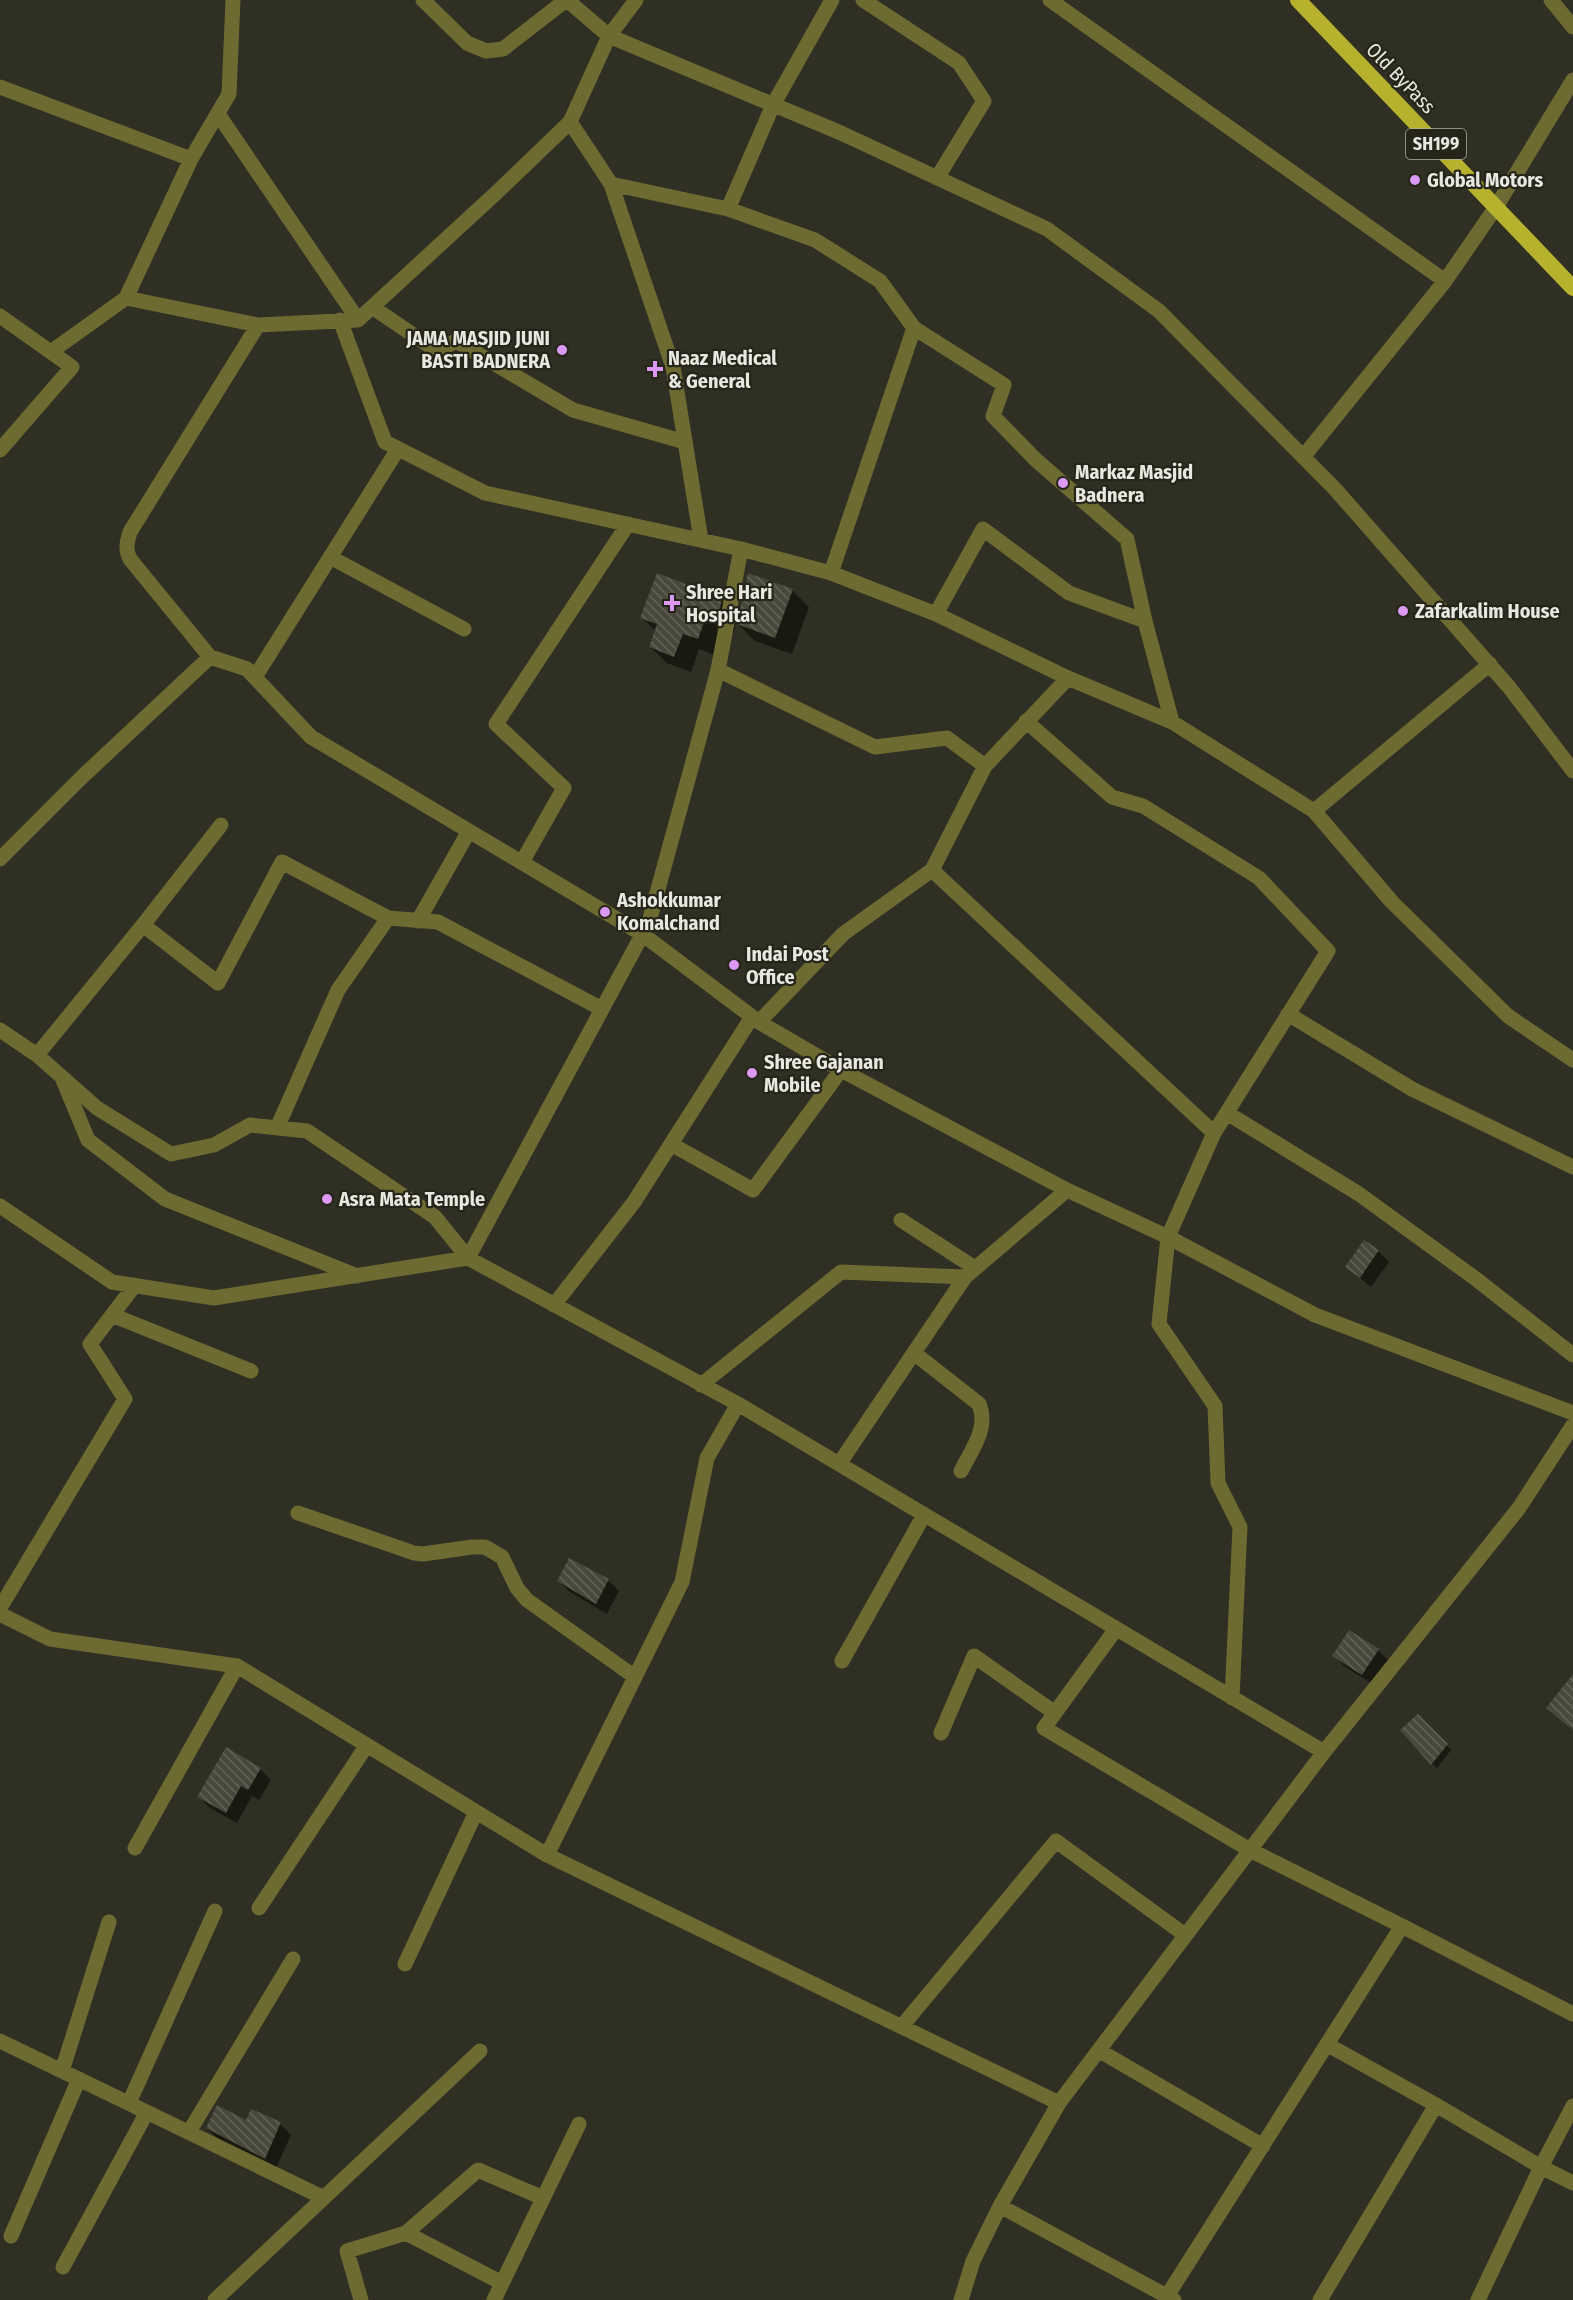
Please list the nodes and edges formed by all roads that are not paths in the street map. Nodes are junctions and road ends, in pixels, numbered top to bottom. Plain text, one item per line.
1 (233, 0) edge
2 (423, 0) edge
3 (567, 0) edge
4 (636, 0) edge
5 (832, 0) edge
6 (863, 0) edge
7 (1050, 0) edge
8 (1298, 0) edge
9 (1551, 0) edge
10 (1573, 27) edge
11 (609, 36) junction
12 (1573, 80) edge
13 (0, 87) edge
14 (773, 105) junction
15 (218, 114) junction
16 (570, 122) junction
17 (191, 159) junction
18 (937, 178) junction
19 (611, 184) junction
20 (1496, 207) junction
21 (728, 209) junction
22 (1445, 281) junction
23 (1573, 288) edge
24 (126, 298) junction
25 (372, 307) junction
26 (0, 316) edge
27 (340, 320) junction
28 (358, 320) junction
29 (258, 325) junction
30 (914, 328) junction
31 (52, 351) junction
32 (685, 442) junction
33 (398, 449) junction
34 (0, 450) edge
35 (1303, 457) junction
36 (628, 524) junction
37 (701, 540) junction
38 (741, 549) junction
39 (330, 557) junction
40 (831, 573) junction
41 (936, 614) junction
42 (1145, 621) junction
43 (464, 630) dead end
44 (210, 657) junction
45 (1490, 664) junction
46 (718, 670) junction
47 (255, 677) junction
48 (1068, 678) junction
49 (1026, 722) junction
50 (1172, 722) junction
51 (985, 766) junction
52 (1573, 771) edge
53 (1314, 811) junction
54 (221, 825) dead end
55 (469, 831) junction
56 (0, 859) edge
57 (522, 862) junction
58 (932, 870) junction
59 (388, 918) junction
60 (418, 921) junction
61 (143, 925) junction
62 (642, 934) junction
63 (602, 1009) junction
64 (1288, 1014) junction
65 (756, 1020) junction
66 (0, 1030) edge
67 (37, 1055) junction
68 (1573, 1060) edge
69 (841, 1070) junction
70 (62, 1077) junction
71 (1227, 1113) junction
72 (278, 1128) junction
73 (1214, 1133) junction
74 (670, 1144) junction
75 (1573, 1167) edge
76 (1067, 1190) junction
77 (0, 1206) edge
78 (901, 1220) dead end
79 (1168, 1237) junction
80 (468, 1258) junction
81 (970, 1273) junction
82 (358, 1276) junction
83 (135, 1285) junction
84 (554, 1305) junction
85 (112, 1315) junction
86 (914, 1353) junction
87 (1573, 1355) edge
88 (251, 1371) dead end
89 (701, 1385) junction
90 (738, 1404) junction
91 (1573, 1413) edge
92 (1573, 1425) edge
93 (839, 1464) junction
94 (961, 1471) dead end
95 (298, 1512) dead end
96 (924, 1515) junction
97 (0, 1608) edge
98 (0, 1614) edge
99 (1116, 1629) junction
100 (842, 1662) dead end
101 (237, 1666) junction
102 (635, 1677) junction
103 (1233, 1698) junction
104 (1055, 1713) junction
105 (941, 1732) dead end
106 (366, 1745) junction
107 (1324, 1752) junction
108 (476, 1812) junction
109 (135, 1848) dead end
110 (1250, 1850) junction
111 (547, 1855) junction
112 (259, 1908) dead end
113 (215, 1911) dead end
114 (109, 1922) dead end
115 (1402, 1926) junction
116 (1185, 1935) junction
117 (293, 1959) dead end
118 (405, 1964) dead end
119 (1573, 2014) edge
120 (902, 2026) junction
121 (0, 2041) edge
122 (1328, 2045) junction
123 (480, 2051) dead end
124 (1100, 2051) junction
125 (62, 2071) junction
126 (79, 2079) junction
127 (129, 2103) junction
128 (1059, 2103) junction
129 (1436, 2104) junction
130 (1573, 2106) edge
131 (147, 2112) junction
132 (579, 2124) dead end
133 (189, 2132) junction
134 (1263, 2146) junction
135 (1541, 2167) junction
136 (1573, 2182) edge
137 (322, 2197) junction
138 (543, 2198) junction
139 (1000, 2206) junction
140 (406, 2234) junction
141 (12, 2236) dead end
142 (63, 2267) dead end
143 (502, 2283) junction
144 (1170, 2298) edge
145 (1483, 2298) edge
146 (215, 2300) edge
147 (361, 2300) edge
148 (494, 2300) edge
149 (961, 2300) edge
150 (1320, 2300) edge

1 - 15 street
2 - 3 street
3 - 11 street
4 - 11 street
5 - 14 street
6 - 18 street
7 - 22 street
8 - 20 highway, Old ByPass / SH199
9 - 10 street
11 - 14 street
11 - 16 street
12 - 20 street
13 - 17 street
14 - 18 street
14 - 21 street
15 - 17 street
15 - 28 street
16 - 19 street
16 - 25 street
17 - 24 street
18 - 35 street
19 - 21 street
19 - 32 street
20 - 22 street
20 - 23 highway, Old ByPass / SH199
21 - 30 street
22 - 35 street
24 - 29 street
24 - 31 street
25 - 28 street
25 - 32 street
26 - 31 street
27 - 28 street
27 - 29 street
27 - 33 street
29 - 44 street
30 - 40 street
30 - 42 street
31 - 34 street
32 - 37 street
33 - 36 street
33 - 39 street
35 - 45 street
36 - 37 street
36 - 57 street
37 - 38 street
38 - 40 street
38 - 46 street
39 - 43 street
39 - 47 street
40 - 41 street
41 - 42 street
41 - 48 street
42 - 50 street
44 - 47 street
44 - 56 street
45 - 52 street
45 - 53 street
46 - 51 street
46 - 62 street
47 - 55 street
48 - 49 street
48 - 50 street
49 - 51 street
49 - 64 street
50 - 53 street
51 - 58 street
53 - 68 street
54 - 61 street
55 - 57 street
55 - 60 street
57 - 62 street
58 - 65 street
58 - 73 street
59 - 60 street
59 - 61 street
59 - 72 street
60 - 63 street
61 - 67 street
62 - 63 street
62 - 65 street
63 - 80 street
64 - 71 street
64 - 75 street
65 - 69 street
65 - 74 street
66 - 67 street
67 - 70 street
69 - 74 street
69 - 76 street
70 - 72 street
70 - 82 street
71 - 73 street
71 - 87 street
72 - 80 street
73 - 79 street
74 - 84 street
76 - 79 street
76 - 81 street
77 - 83 street
78 - 81 street
79 - 91 street
79 - 103 street
80 - 82 street
80 - 84 street
81 - 86 street
81 - 89 street
82 - 83 street
83 - 85 street
84 - 89 street
85 - 88 street
85 - 97 street
86 - 93 street
86 - 94 street
89 - 90 street
90 - 93 street
90 - 102 street
92 - 107 street
93 - 96 street
95 - 102 street
96 - 99 street
96 - 100 street
98 - 101 street
99 - 103 street
99 - 104 street
101 - 106 street
101 - 109 street
102 - 111 street
103 - 107 street
104 - 105 street
104 - 110 street
106 - 108 street
106 - 112 street
107 - 110 street
108 - 111 street
108 - 118 street
110 - 115 street
110 - 116 street
111 - 120 street
113 - 127 street
114 - 125 street
115 - 119 street
115 - 122 street
116 - 120 street
116 - 124 street
117 - 133 street
120 - 128 street
121 - 125 street
122 - 129 street
122 - 134 street
123 - 137 street
124 - 128 street
124 - 134 street
125 - 126 street
126 - 127 street
126 - 141 street
127 - 131 street
128 - 139 street
129 - 135 street
129 - 150 street
130 - 135 street
131 - 133 street
131 - 142 street
132 - 138 street
133 - 137 street
134 - 144 street
135 - 136 street
135 - 145 street
137 - 146 street
138 - 140 street
138 - 143 street
139 - 144 street
139 - 149 street
140 - 143 street
140 - 147 street
143 - 148 street

